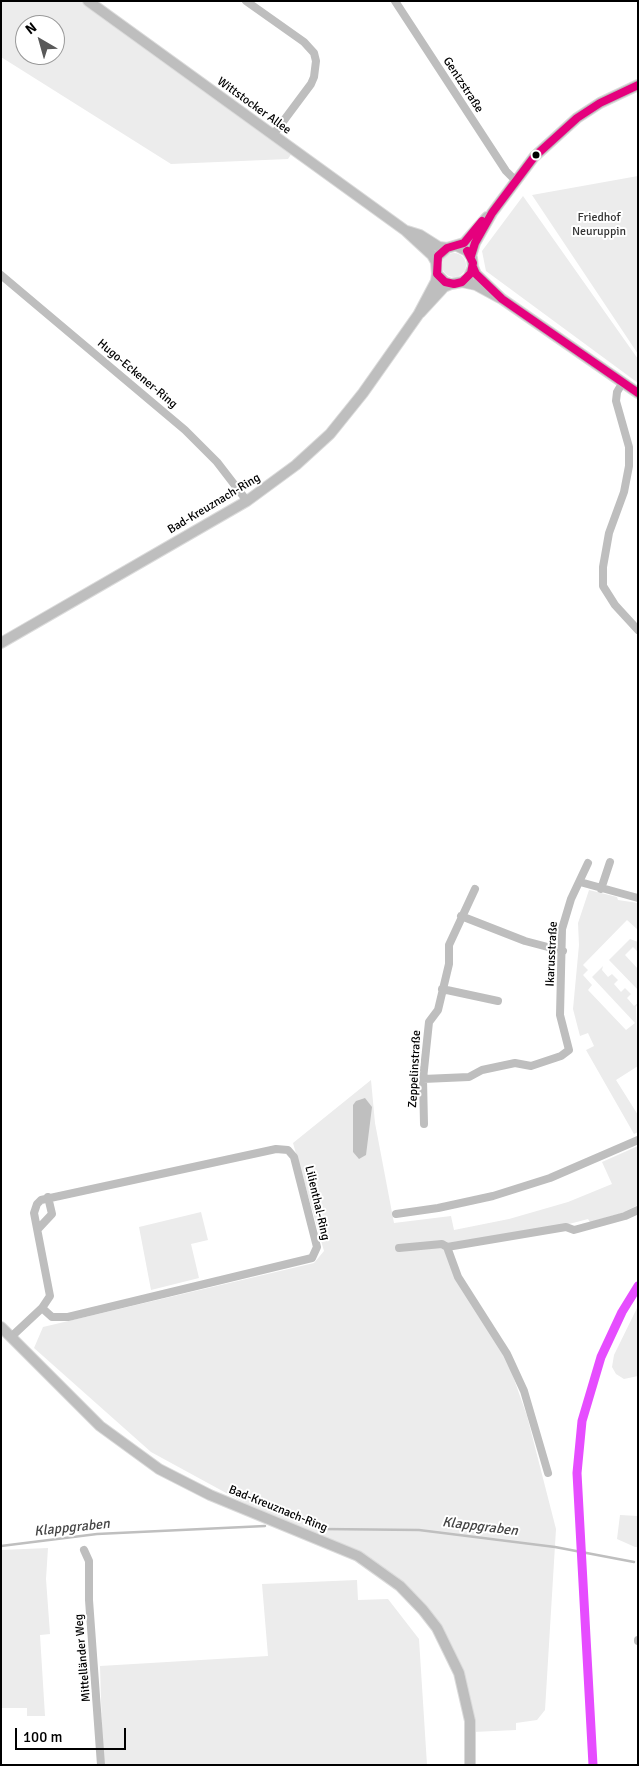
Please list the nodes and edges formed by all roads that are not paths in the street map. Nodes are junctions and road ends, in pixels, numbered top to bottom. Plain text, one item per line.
1 (88, 1) edge
2 (246, 1) edge
3 (395, 1) edge
4 (638, 85) edge
5 (273, 135) junction
6 (515, 180) junction
7 (492, 213) junction
8 (406, 231) junction
9 (452, 247) junction
10 (471, 256) junction
11 (436, 262) junction
12 (473, 267) junction
13 (437, 274) junction
14 (1, 275) edge
15 (462, 282) junction
16 (451, 284) junction
17 (502, 299) junction
18 (418, 315) junction
19 (623, 382) junction
20 (638, 393) edge
21 (247, 501) junction
22 (638, 630) edge
23 (1, 643) edge
24 (588, 862) dead end
25 (610, 862) dead end
26 (580, 882) junction
27 (475, 889) dead end
28 (601, 889) junction
29 (638, 898) edge
30 (461, 916) junction
31 (563, 952) junction
32 (442, 989) junction
33 (498, 1001) dead end
34 (424, 1079) junction
35 (424, 1124) dead end
36 (638, 1140) edge
37 (48, 1197) junction
38 (638, 1210) edge
39 (396, 1214) dead end
40 (38, 1229) junction
41 (447, 1247) junction
42 (398, 1248) dead end
43 (42, 1308) junction
44 (1, 1327) edge
45 (10, 1337) junction
46 (548, 1473) dead end
47 (84, 1550) dead end
48 (470, 1762) edge
49 (101, 1765) edge

1 - 5 main road, Wittstocker Allee
2 - 5 street
3 - 6 street, Gentzstraße
4 - 6 main road
5 - 8 main road, Wittstocker Allee
6 - 7 main road
7 - 9 main road
7 - 10 main road
8 - 9 main road
8 - 11 main road
9 - 10 main road
9 - 11 main road
10 - 12 main road
11 - 13 main road
12 - 15 main road
12 - 17 main road
13 - 16 main road
13 - 18 main road, Bad-Kreuznach-Ring
14 - 21 street, Hugo-Eckener-Ring
15 - 16 main road
15 - 17 main road
16 - 18 main road, Bad-Kreuznach-Ring
17 - 19 main road
18 - 21 main road, Bad-Kreuznach-Ring
19 - 20 main road
19 - 22 street
21 - 23 main road, Bad-Kreuznach-Ring
24 - 26 street, Ikarusstraße
25 - 28 street
26 - 28 street
26 - 31 street, Ikarusstraße
27 - 30 street, Zeppelinstraße
28 - 29 street
30 - 31 street
30 - 32 street, Zeppelinstraße
31 - 34 street, Ikarusstraße
32 - 33 street
32 - 34 street, Zeppelinstraße
34 - 35 street, Zeppelinstraße
36 - 39 street
37 - 40 street
37 - 40 street
37 - 43 street, Lilienthal-Ring
38 - 41 street
40 - 43 street
41 - 42 street
41 - 46 street
43 - 45 street
44 - 45 main road, Bad-Kreuznach-Ring
45 - 48 main road, Bad-Kreuznach-Ring
47 - 49 street, Mittelländer Weg

